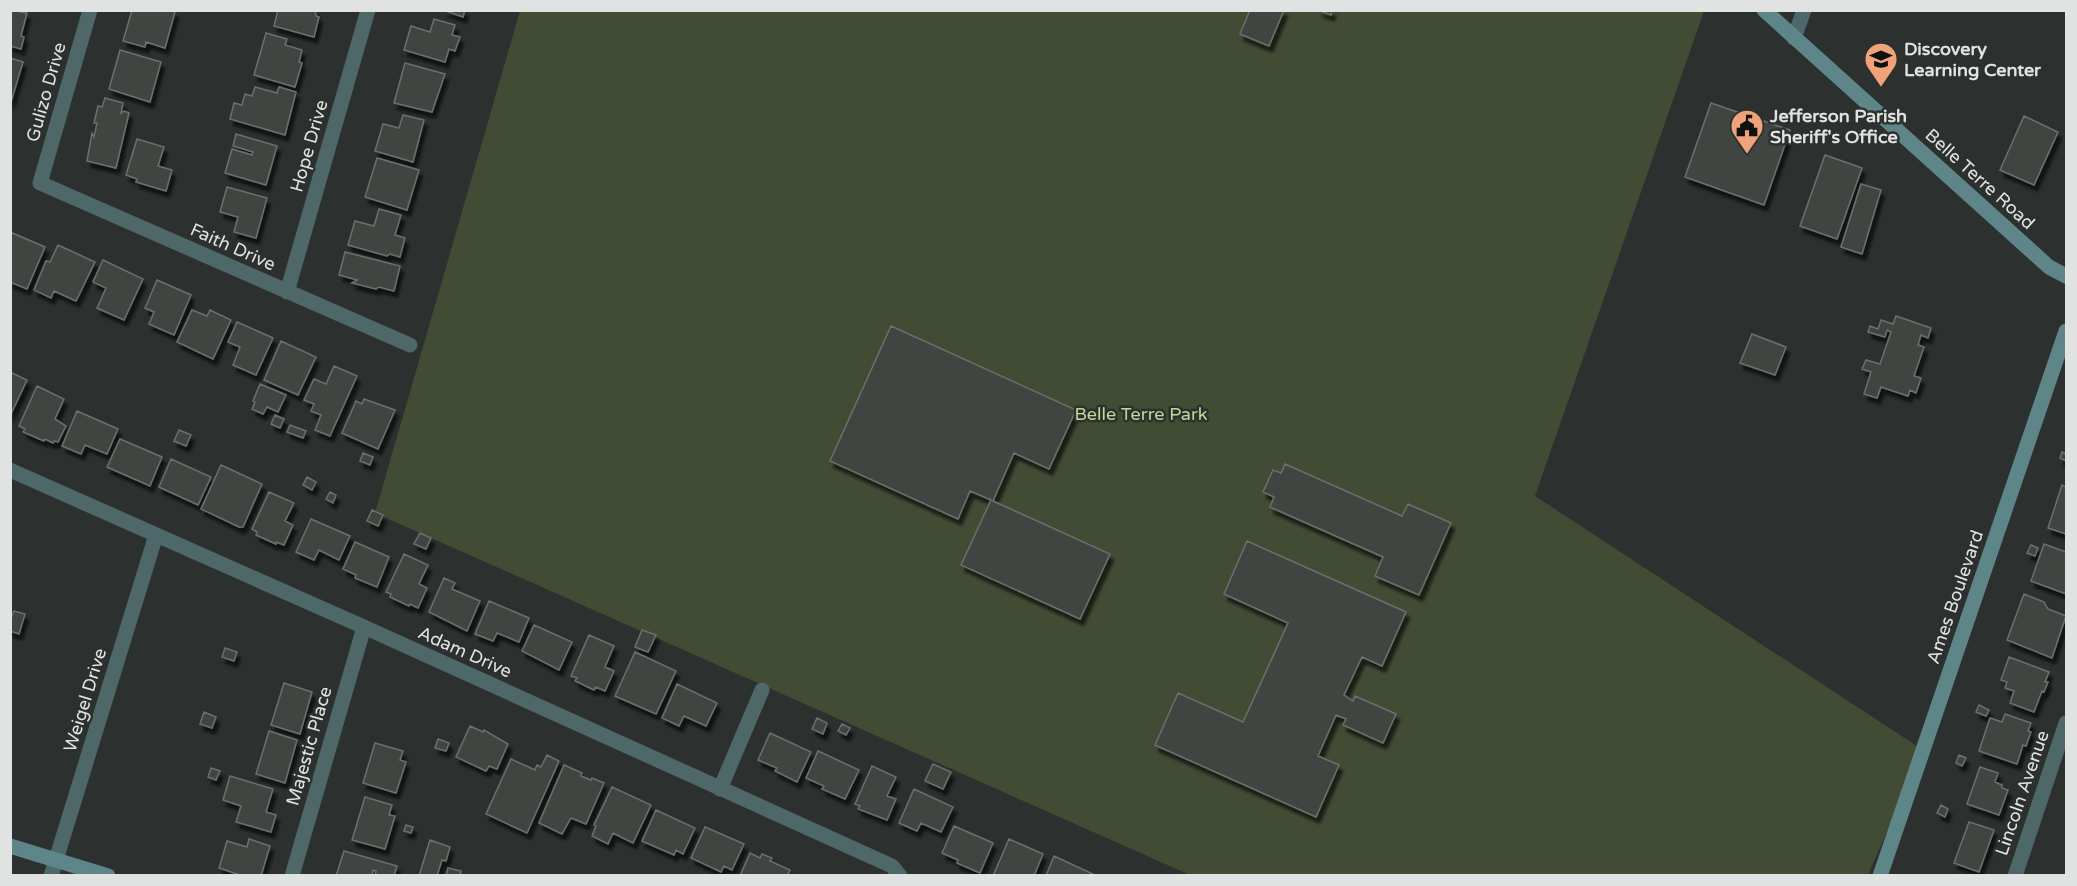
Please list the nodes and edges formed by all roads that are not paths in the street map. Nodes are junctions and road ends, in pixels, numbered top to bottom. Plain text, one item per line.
1 (90, 10) edge
2 (368, 10) edge
3 (1764, 10) edge
4 (1804, 10) edge
5 (1794, 38) junction
6 (40, 183) joint
7 (2067, 276) edge
8 (287, 292) junction
9 (2067, 331) edge
10 (410, 345) dead end
11 (10, 470) edge
12 (156, 535) junction
13 (364, 627) junction
14 (762, 690) dead end
15 (2067, 723) edge
16 (720, 789) junction
17 (10, 846) edge
18 (56, 859) junction
19 (51, 876) edge
20 (108, 876) edge
21 (292, 876) edge
22 (900, 876) edge
23 (1880, 876) edge
24 (2015, 876) edge

1 - 6 street, Gulizo Drive
2 - 8 street, Hope Drive
3 - 5 street, Belle Terre Road
4 - 5 street
5 - 7 street, Belle Terre Road
6 - 8 street, Faith Drive
8 - 10 street, Faith Drive
9 - 23 street, Ames Boulevard
11 - 12 street, Adam Drive
12 - 13 street, Adam Drive
12 - 18 street, Weigel Drive
13 - 16 street, Adam Drive
13 - 21 street, Majestic Place
14 - 16 street
15 - 24 street, Lincoln Avenue
16 - 22 street, Adam Drive
17 - 18 street
18 - 19 street, Weigel Drive
18 - 20 street

